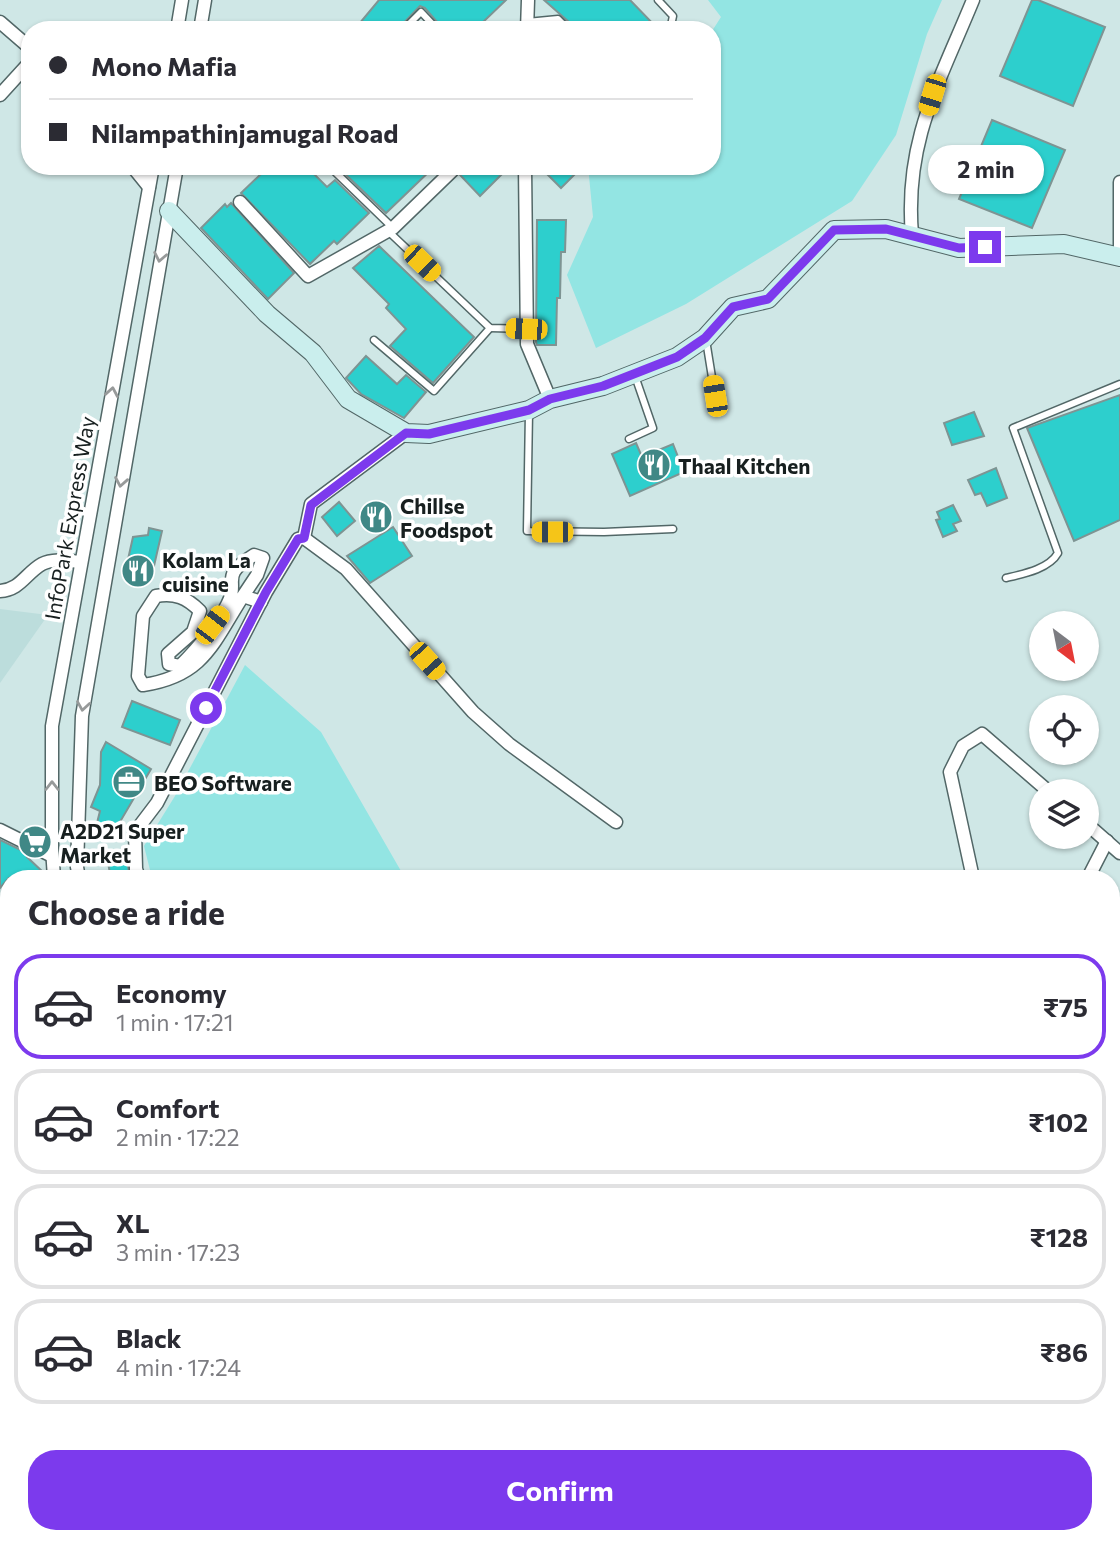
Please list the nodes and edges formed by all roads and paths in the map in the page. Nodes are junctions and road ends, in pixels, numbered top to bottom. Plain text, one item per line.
1 (182, 0) edge
2 (205, 0) edge
3 (528, 0) edge
4 (658, 0) edge
5 (973, 0) edge
6 (178, 21) edge
7 (202, 21) edge
8 (412, 21) edge
9 (430, 21) edge
10 (527, 21) edge
11 (672, 21) edge
12 (0, 22) edge
13 (21, 40) edge
14 (21, 72) edge
15 (0, 95) edge
16 (139, 175) edge
17 (151, 175) edge
18 (175, 175) edge
19 (338, 175) edge
20 (445, 175) edge
21 (524, 175) edge
22 (1120, 182) edge
23 (149, 187) junction
24 (240, 202) dead end
25 (169, 211) junction
26 (390, 229) junction
27 (912, 235) junction
28 (1120, 257) edge
29 (490, 328) junction
30 (526, 329) junction
31 (705, 338) junction
32 (374, 340) dead end
33 (634, 374) junction
34 (1120, 384) edge
35 (715, 396) dead end
36 (550, 399) junction
37 (529, 410) junction
38 (406, 433) junction
39 (629, 439) dead end
40 (673, 529) dead end
41 (304, 538) junction
42 (81, 562) junction
43 (1006, 578) dead end
44 (0, 591) edge
45 (243, 596) junction
46 (261, 602) junction
47 (1034, 779) edge
48 (617, 822) dead end
49 (0, 830) edge
50 (1099, 834) edge
51 (1107, 841) junction
52 (1120, 853) edge
53 (52, 856) junction
54 (53, 870) edge
55 (78, 870) edge
56 (135, 870) edge
57 (972, 870) edge
58 (1092, 870) edge

1 - 6 street
2 - 7 street
3 - 10 street
4 - 11 lane
5 - 27 street
8 - 9 lane
12 - 13 street
14 - 15 street
16 - 23 street
17 - 23 street, InfoPark Express Way
18 - 25 street
19 - 26 lane
20 - 26 street
21 - 30 street
22 - 28 street
42 -> 23 street, InfoPark Express Way
24 - 26 street
25 - 38 street
25 -> 55 street
26 - 29 lane
27 - 28 street
27 - 31 street
29 - 30 lane
29 - 32 lane
30 - 36 street
31 - 33 street
31 - 35 lane
33 - 36 street
33 - 39 lane
34 - 43 lane
36 - 37 street
37 - 38 street
37 - 40 lane
38 - 41 street
41 - 46 street
41 - 48 street
42 - 44 street
53 -> 42 street, InfoPark Express Way
45 - 45 street
45 - 46 street
46 - 56 street
47 - 57 street
49 - 53 street
50 - 51 street
51 - 52 street
51 - 58 street
53 - 54 street, InfoPark Express Way

